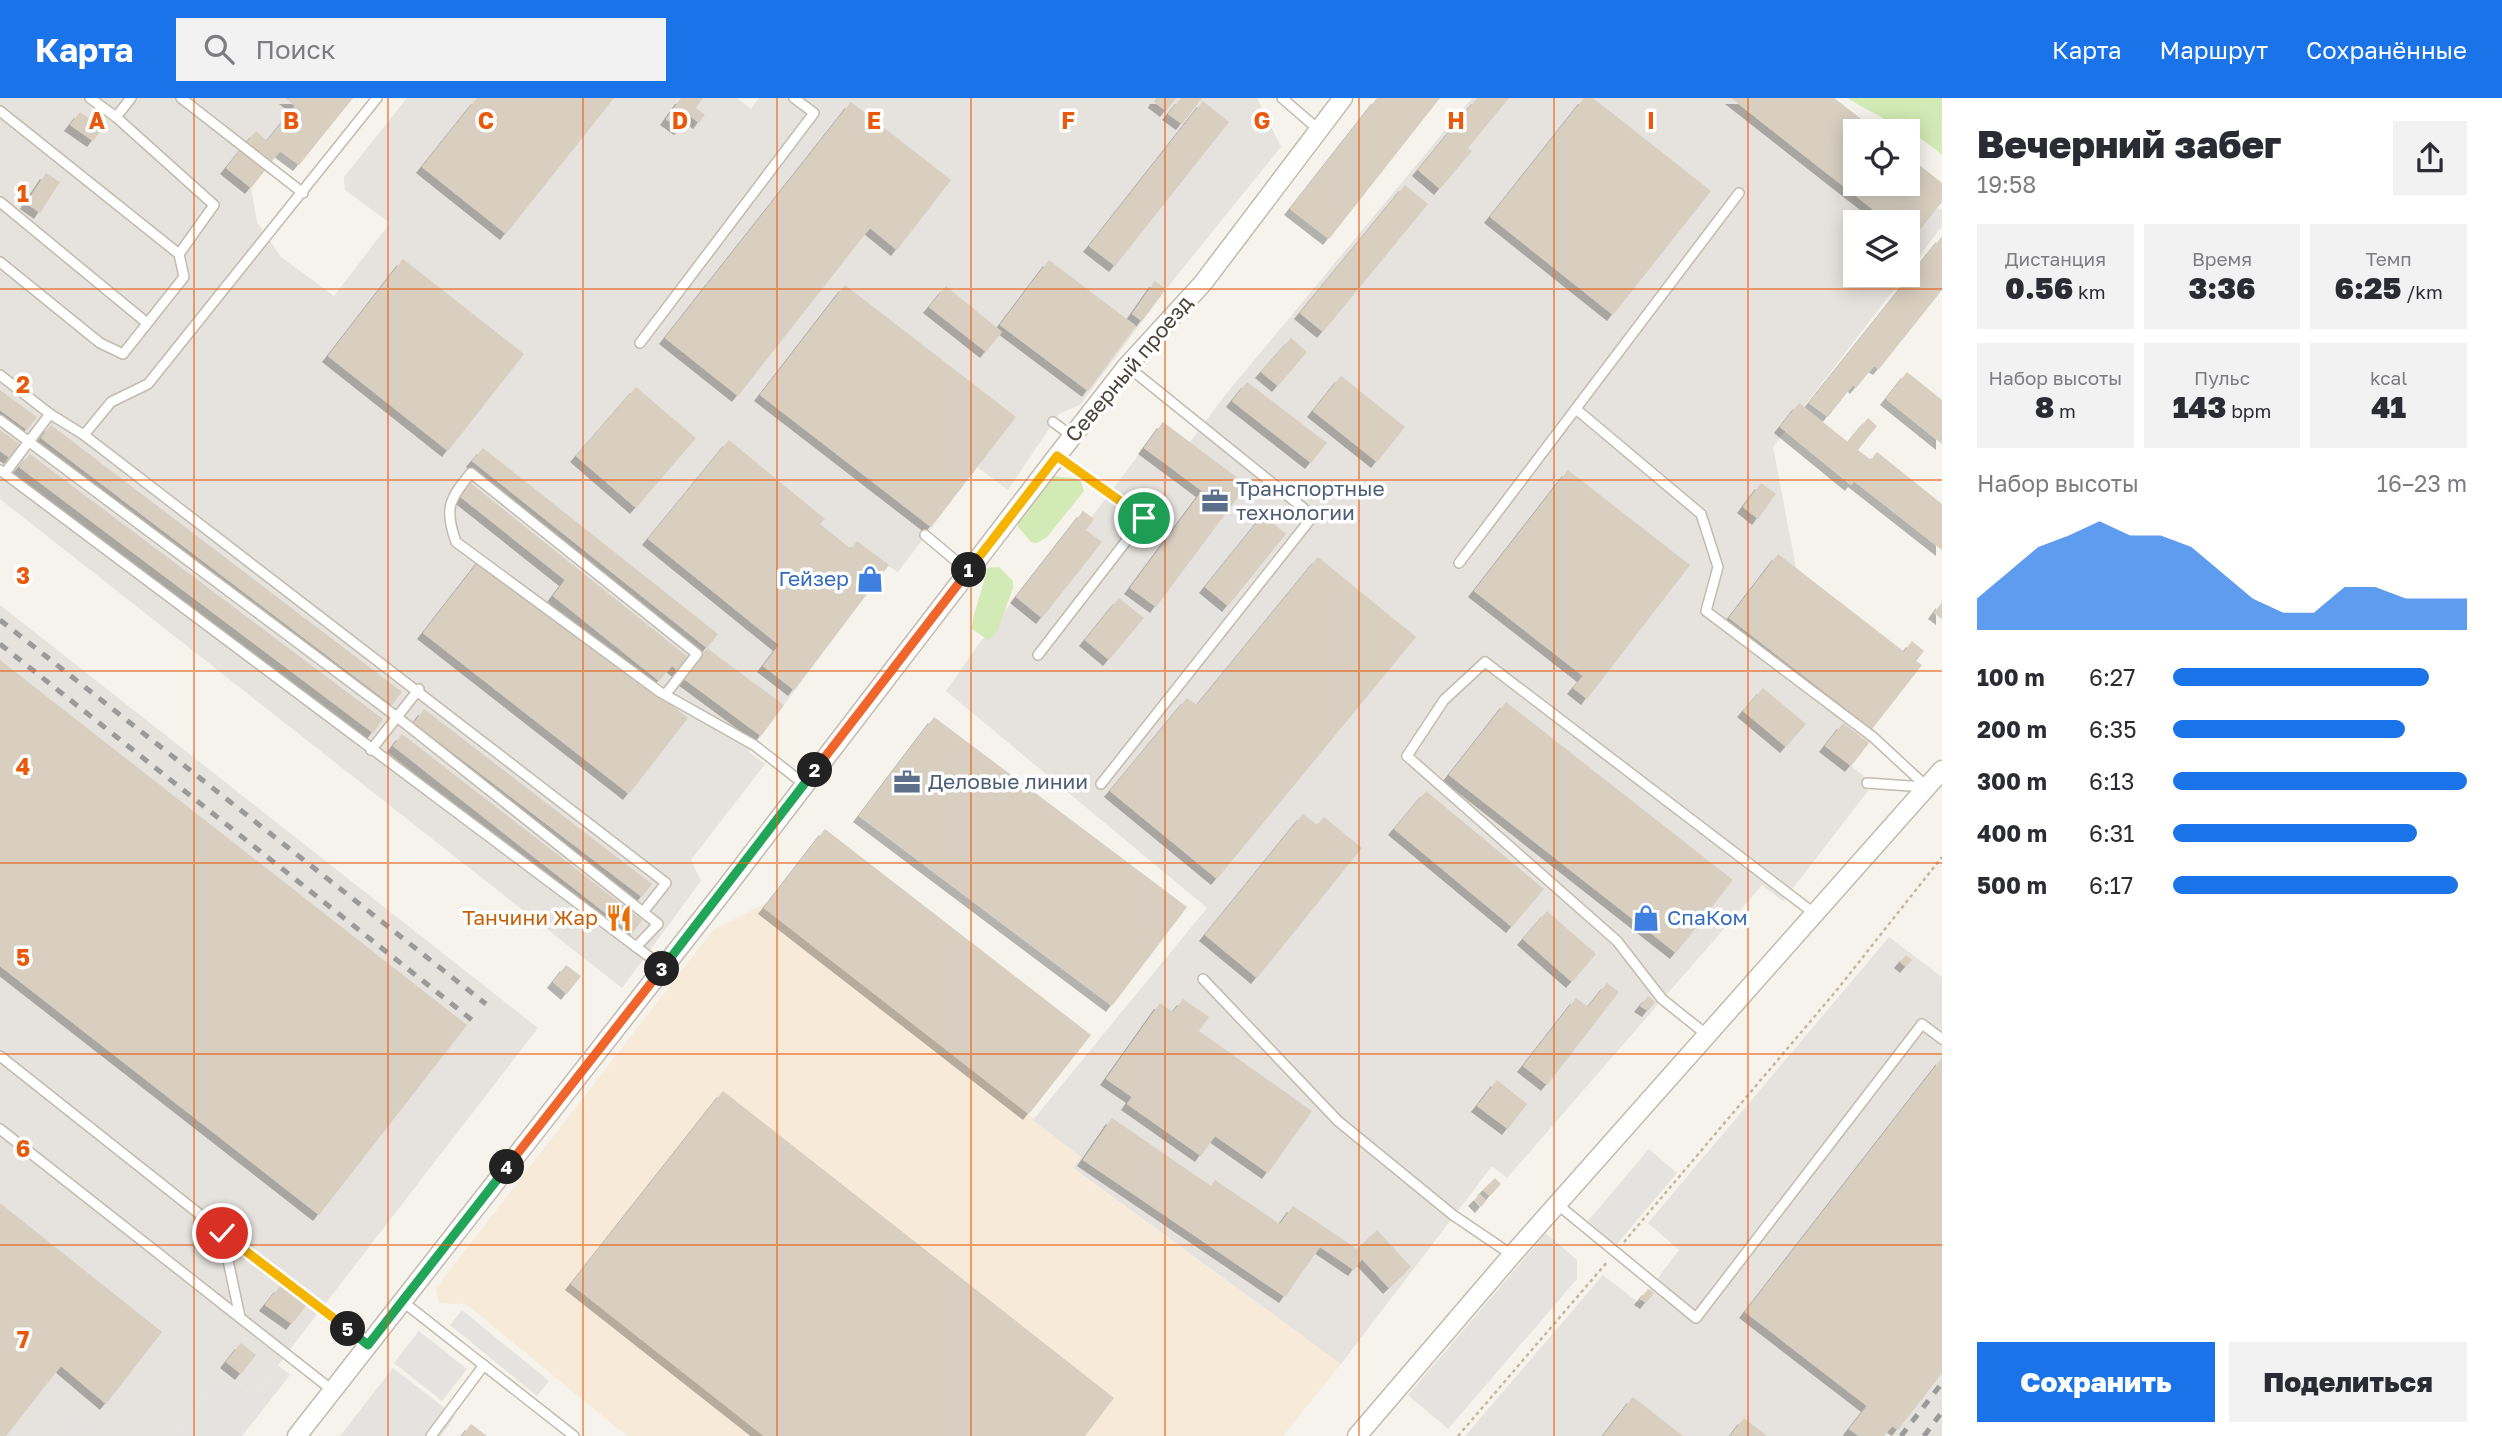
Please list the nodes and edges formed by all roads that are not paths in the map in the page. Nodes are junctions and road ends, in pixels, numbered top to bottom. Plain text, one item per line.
1 (90, 98) edge
2 (131, 98) edge
3 (181, 98) edge
4 (377, 98) edge
5 (794, 98) edge
6 (1282, 98) edge
7 (1343, 98) edge
8 (1294, 102) edge
9 (0, 111) edge
10 (116, 117) junction
11 (1319, 130) junction
12 (303, 193) junction
13 (1739, 193) dead end
14 (0, 202) edge
15 (179, 254) junction
16 (0, 262) edge
17 (147, 323) junction
18 (640, 343) dead end
19 (1127, 366) junction
20 (0, 375) edge
21 (1576, 409) junction
22 (50, 414) junction
23 (0, 420) edge
24 (1053, 422) dead end
25 (84, 435) junction
26 (1072, 436) junction
27 (29, 442) junction
28 (1057, 456) junction
29 (2, 472) edge
30 (925, 535) dead end
31 (1459, 564) dead end
32 (968, 571) junction
33 (1038, 655) dead end
34 (419, 690) junction
35 (665, 695) junction
36 (397, 717) junction
37 (371, 750) junction
38 (1942, 770) edge
39 (1867, 783) dead end
40 (804, 784) junction
41 (1101, 784) dead end
42 (1927, 787) junction
43 (643, 912) junction
44 (1815, 914) junction
45 (636, 947) junction
46 (663, 967) junction
47 (1203, 979) dead end
48 (1707, 1035) junction
49 (1942, 1040) edge
50 (0, 1056) edge
51 (0, 1129) edge
52 (1557, 1203) junction
53 (222, 1233) junction
54 (1512, 1255) junction
55 (402, 1301) junction
56 (240, 1317) junction
57 (368, 1345) junction
58 (484, 1366) junction
59 (332, 1390) junction
60 (297, 1436) edge
61 (431, 1436) edge
62 (574, 1436) edge
63 (1357, 1436) edge

1 - 10 lane
2 - 10 lane
3 - 12 lane
4 - 12 lane
5 - 18 lane
6 - 8 lane
7 - 11 street, Северный проезд
8 - 11 lane
9 - 15 lane
10 - 15 lane
11 - 19 street, Северный проезд
12 - 25 lane
13 - 21 lane
14 - 17 lane
15 - 17 lane
16 - 17 lane
19 - 26 street, Северный проезд
19 - 41 lane
20 - 22 lane
21 - 31 lane
21 - 42 lane
22 - 25 lane
22 - 27 lane
23 - 27 lane
24 - 26 lane
25 - 34 lane
26 - 28 street, Северный проезд
27 - 29 lane
27 - 36 lane
28 - 32 street, Северный проезд
28 - 33 lane
29 - 37 lane
30 - 32 lane
32 - 40 street, Северный проезд
34 - 36 lane
34 - 43 lane
35 - 35 lane
35 - 40 lane
36 - 37 lane
36 - 43 lane
37 - 45 lane
38 - 42 street
39 - 42 lane
40 - 46 street, Северный проезд
42 - 44 street
43 - 45 lane
44 - 48 street
44 - 48 lane
45 - 46 lane
46 - 55 street, Северный проезд
47 - 54 lane
48 - 52 street
49 - 52 lane
50 - 53 lane
51 - 56 lane
52 - 54 street
53 - 56 lane
53 - 57 lane
54 - 63 street
55 - 57 street, Северный проезд
55 - 58 lane
56 - 59 lane
57 - 59 street, Северный проезд
58 - 61 lane
58 - 62 lane
59 - 60 street, Северный проезд

